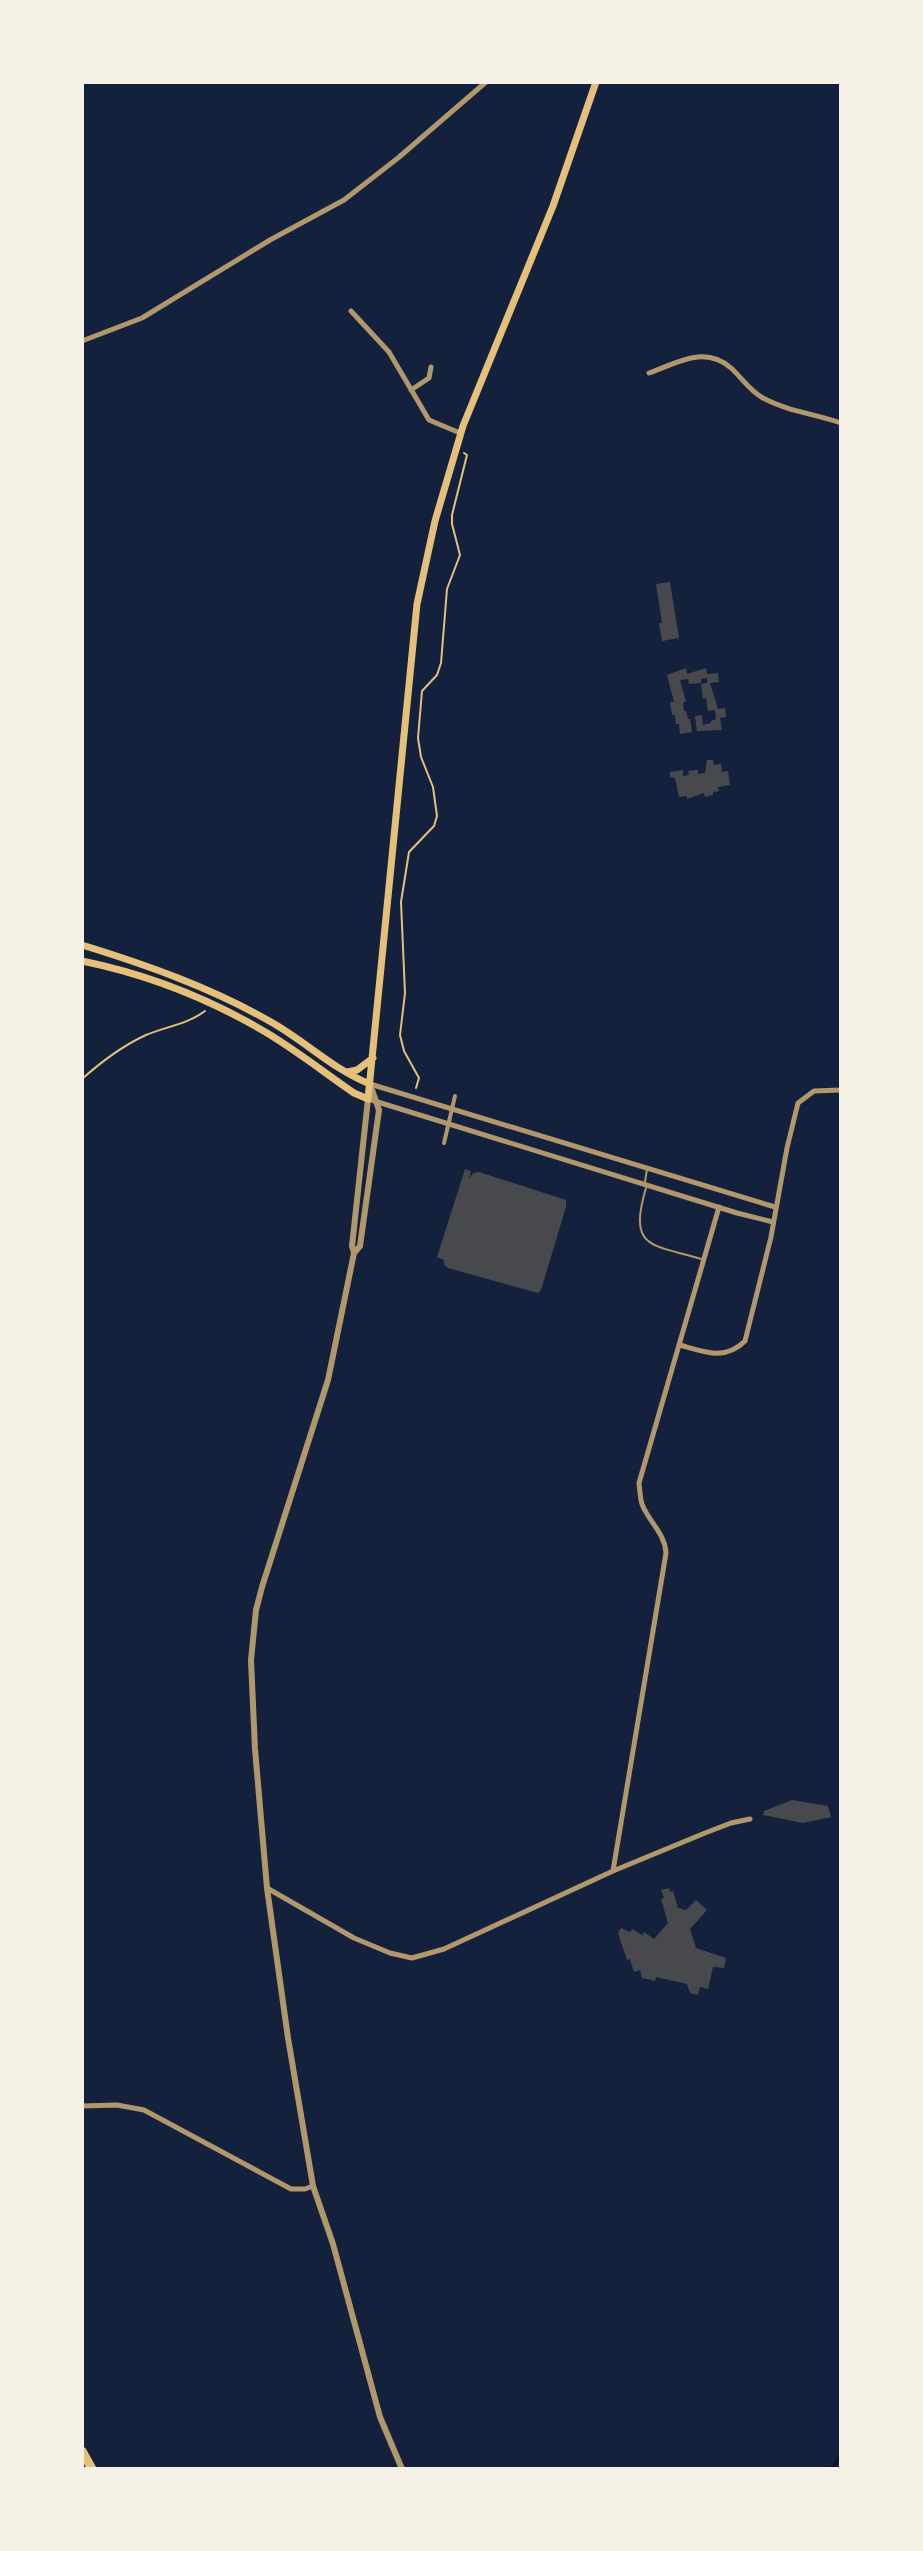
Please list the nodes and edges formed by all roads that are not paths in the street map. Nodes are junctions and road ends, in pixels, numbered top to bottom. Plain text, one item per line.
1 (486, 82) edge
2 (596, 82) edge
3 (351, 311) dead end
4 (82, 341) edge
5 (431, 367) dead end
6 (649, 373) dead end
7 (411, 390) junction
8 (841, 423) edge
9 (460, 433) junction
10 (82, 945) edge
11 (82, 961) edge
12 (223, 997) junction
13 (212, 1005) junction
14 (373, 1058) junction
15 (345, 1072) junction
16 (370, 1084) junction
17 (841, 1090) edge
18 (455, 1096) dead end
19 (368, 1099) junction
20 (378, 1102) junction
21 (451, 1108) junction
22 (447, 1125) junction
23 (444, 1143) dead end
24 (647, 1168) junction
25 (646, 1185) junction
26 (719, 1207) junction
27 (775, 1207) junction
28 (773, 1222) junction
29 (354, 1253) junction
30 (704, 1261) junction
31 (680, 1345) junction
32 (750, 1819) dead end
33 (613, 1871) junction
34 (267, 1888) junction
35 (82, 2106) edge
36 (313, 2186) junction
37 (82, 2451) edge
38 (92, 2469) edge
39 (402, 2469) edge

1 - 4 street
2 - 9 main road
3 - 7 street
5 - 7 street
6 - 8 street
7 - 9 street
9 - 14 main road
10 - 12 main road
11 - 13 main road
12 - 13 main road
12 - 15 main road
13 - 19 main road
14 - 15 main road
14 - 16 main road
15 - 16 main road
16 - 19 main road
16 - 20 street
16 - 21 street
17 - 27 street
18 - 21 street
19 - 20 street
19 - 29 street
20 - 22 street
20 - 29 street
21 - 22 street
21 - 24 street
22 - 23 street
22 - 25 street
24 - 25 lane
24 - 27 street
25 - 26 street
25 - 30 lane
26 - 28 street
26 - 30 street
27 - 28 street
28 - 31 street
29 - 34 street
30 - 31 street
31 - 33 street
32 - 33 street
33 - 34 street
34 - 36 street
35 - 36 street
36 - 39 street
37 - 38 highway

